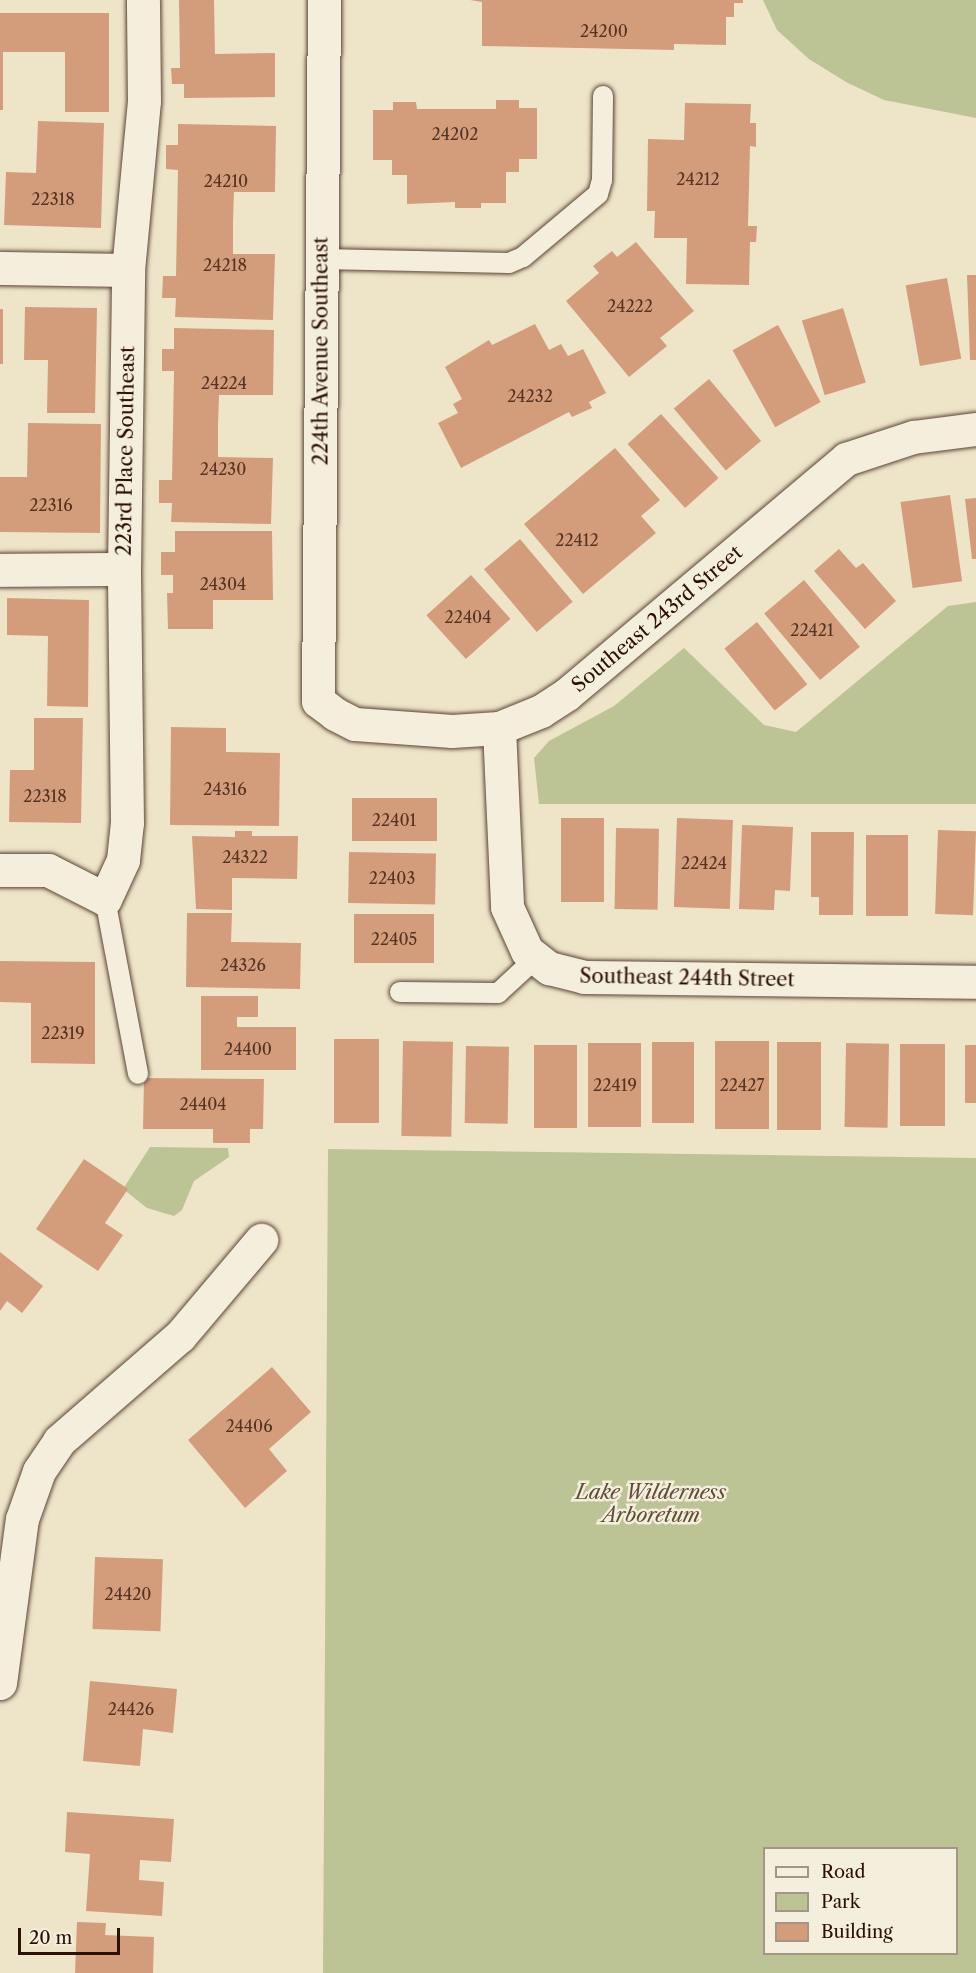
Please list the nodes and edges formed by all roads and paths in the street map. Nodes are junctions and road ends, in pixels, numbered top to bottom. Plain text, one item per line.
1 (143, 0) edge
2 (324, 0) edge
3 (603, 96) dead end
4 (322, 259) junction
5 (0, 268) edge
6 (128, 270) junction
7 (976, 429) edge
8 (124, 569) junction
9 (0, 570) edge
10 (318, 701) joint
11 (499, 728) junction
12 (0, 870) edge
13 (105, 900) junction
14 (535, 959) junction
15 (976, 982) edge
16 (400, 992) dead end
17 (138, 1074) dead end
18 (261, 1240) dead end
19 (0, 1683) edge

1 - 6 street, 223rd Place Southeast
2 - 4 street, 224th Avenue Southeast
3 - 4 lane
4 - 10 street, 224th Avenue Southeast
5 - 6 street
6 - 8 street, 223rd Place Southeast
7 - 11 street, Southeast 243rd Street
8 - 9 street
8 - 13 street, 223rd Place Southeast
10 - 11 street, Southeast 243rd Street
11 - 14 street, Southeast 244th Street
12 - 13 street
13 - 17 lane
14 - 15 street, Southeast 244th Street
14 - 16 lane
18 - 19 street

